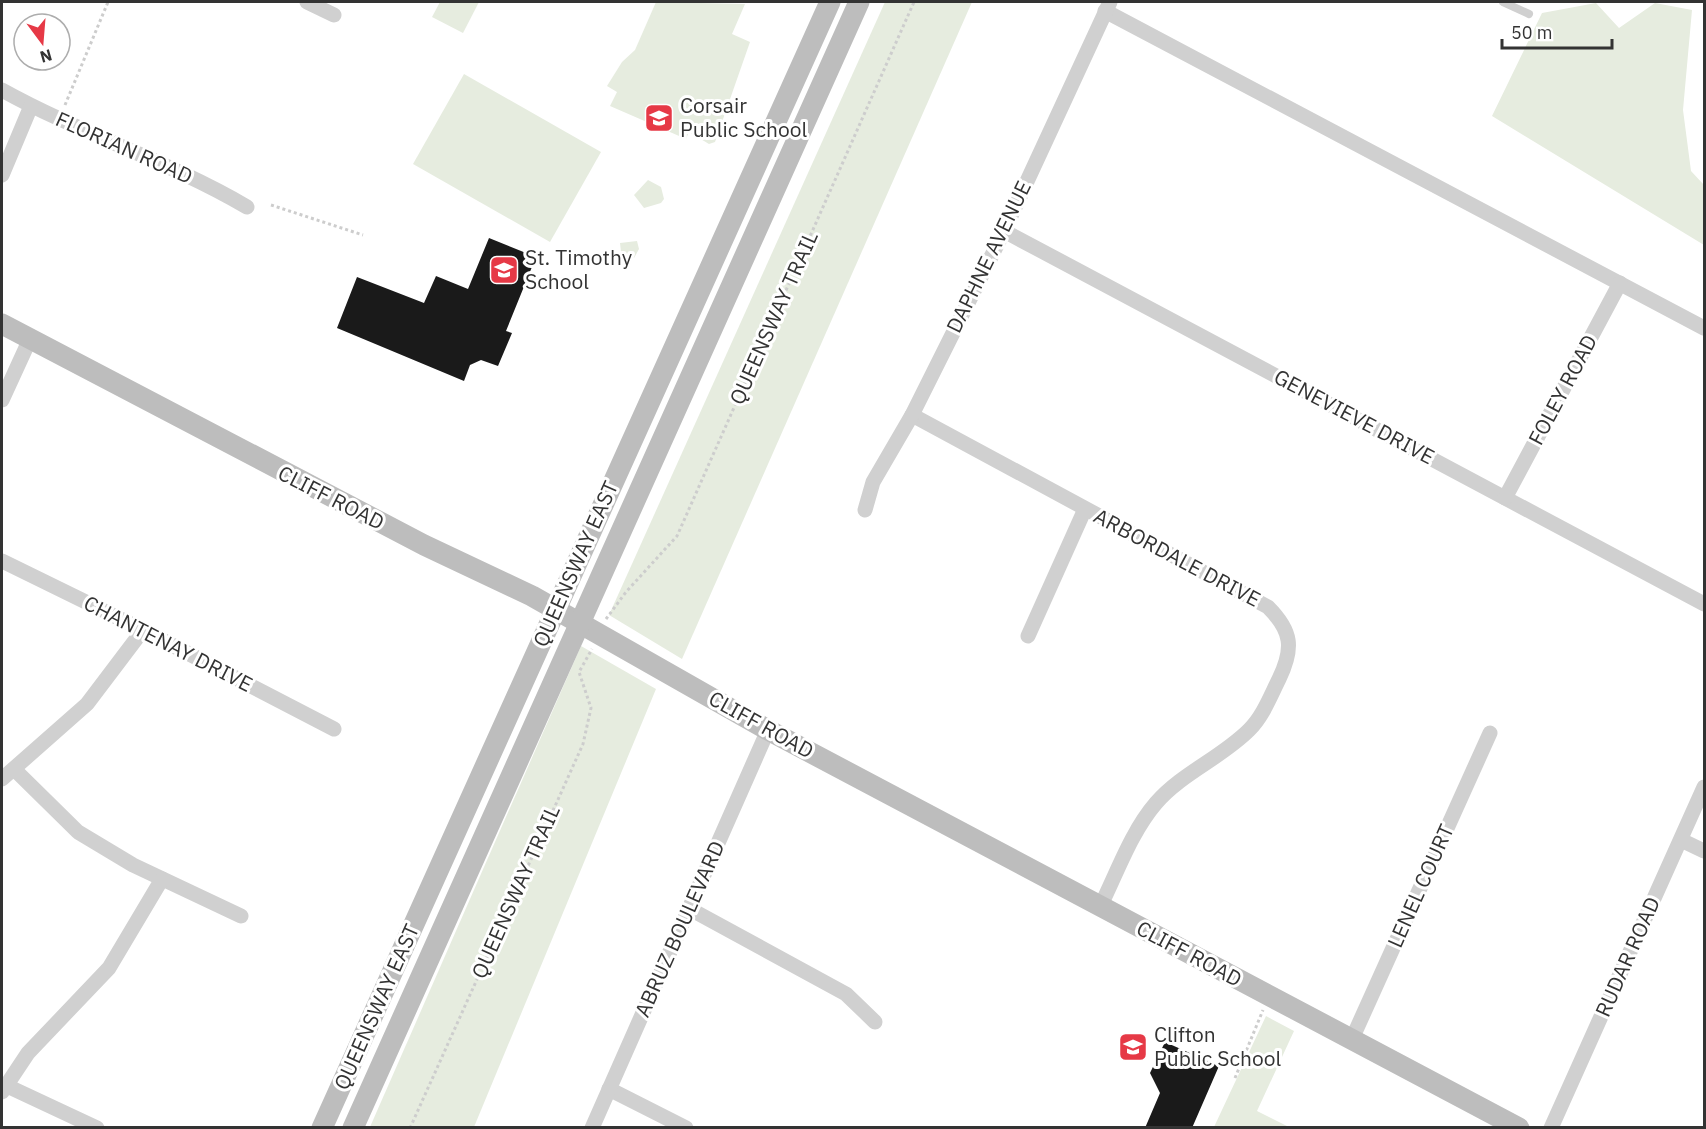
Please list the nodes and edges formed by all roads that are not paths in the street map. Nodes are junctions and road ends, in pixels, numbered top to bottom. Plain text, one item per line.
1 (307, 2) edge
2 (830, 2) edge
3 (859, 2) edge
4 (1503, 2) edge
5 (1108, 6) edge
6 (1529, 14) dead end
7 (334, 15) dead end
8 (2, 90) edge
9 (31, 106) junction
10 (2, 175) edge
11 (247, 207) dead end
12 (1004, 231) junction
13 (1620, 283) junction
14 (2, 324) edge
15 (1704, 328) edge
16 (30, 339) junction
17 (2, 400) edge
18 (912, 415) junction
19 (1505, 498) junction
20 (1085, 509) junction
21 (865, 510) dead end
22 (2, 561) edge
23 (1704, 604) edge
24 (556, 609) junction
25 (581, 623) junction
26 (143, 630) junction
27 (1028, 636) dead end
28 (334, 729) dead end
29 (768, 730) junction
30 (1490, 733) dead end
31 (14, 769) junction
32 (2, 779) edge
33 (1704, 787) edge
34 (1681, 840) junction
35 (1704, 851) edge
36 (162, 879) junction
37 (1100, 907) junction
38 (690, 909) junction
39 (241, 916) dead end
40 (875, 1022) dead end
41 (1352, 1039) junction
42 (3, 1089) edge
43 (609, 1089) junction
44 (97, 1128) edge
45 (322, 1128) edge
46 (353, 1128) edge
47 (592, 1128) edge
48 (686, 1128) edge
49 (1519, 1128) edge
50 (1551, 1128) edge

1 - 7 street
2 - 24 main road, QUEENSWAY EAST
3 - 25 main road, QUEENSWAY EAST
4 - 6 lane
5 - 12 street, DAPHNE AVENUE
5 - 13 street
8 - 9 street, FLORIAN ROAD
9 - 10 street
9 - 11 street, FLORIAN ROAD
12 - 18 street, DAPHNE AVENUE
12 - 19 street, GENEVIEVE DRIVE
13 - 15 street
13 - 19 street, FOLEY ROAD
14 - 16 main road, CLIFF ROAD
16 - 17 street
16 - 24 main road, CLIFF ROAD
18 - 20 street, ARBORDALE DRIVE
18 - 21 street, DAPHNE AVENUE
19 - 23 street, GENEVIEVE DRIVE
20 - 27 street
20 - 37 street, ARBORDALE DRIVE
22 - 26 street, CHANTENAY DRIVE
24 - 25 main road, CLIFF ROAD
24 - 45 main road, QUEENSWAY EAST
25 - 29 main road, CLIFF ROAD
25 - 46 main road, QUEENSWAY EAST
26 - 28 street, CHANTENAY DRIVE
26 - 31 street
29 - 37 main road, CLIFF ROAD
29 - 38 street, ABRUZ BOULEVARD
30 - 41 street, LENEL COURT
31 - 32 street
31 - 36 street
33 - 34 street, RUDAR ROAD
34 - 35 street
34 - 50 street, RUDAR ROAD
36 - 39 street
36 - 42 street
37 - 41 main road, CLIFF ROAD
38 - 40 street
38 - 43 street, ABRUZ BOULEVARD
41 - 49 main road, CLIFF ROAD
42 - 44 street
43 - 47 street, ABRUZ BOULEVARD
43 - 48 street

